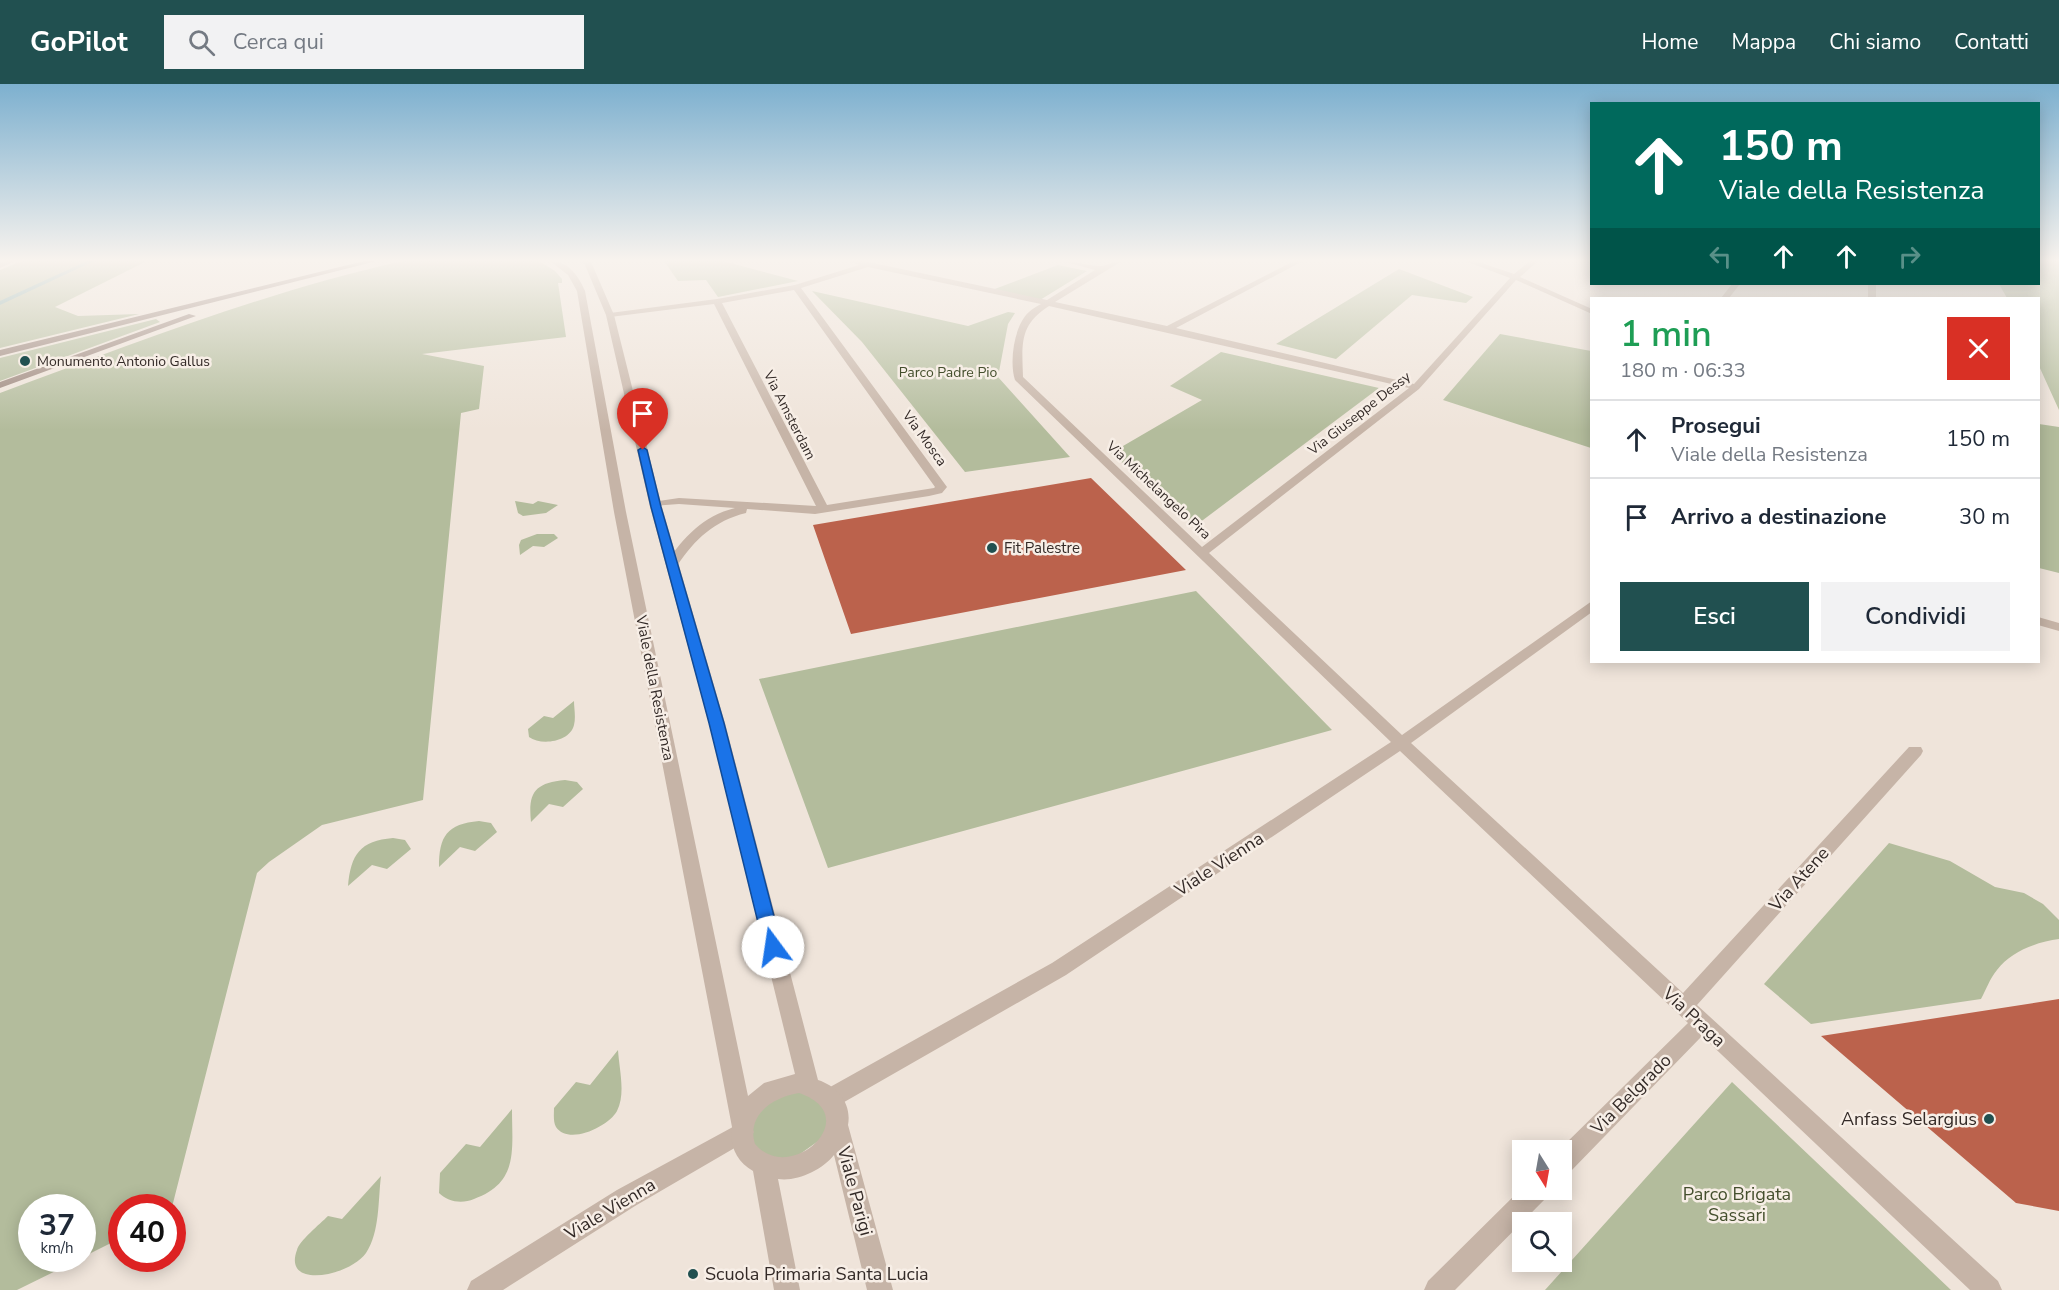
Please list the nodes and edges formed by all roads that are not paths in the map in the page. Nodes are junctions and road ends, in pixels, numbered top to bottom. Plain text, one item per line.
1 (150, 317) edge
2 (188, 317) edge
3 (586, 317) edge
4 (611, 317) edge
5 (725, 317) edge
6 (818, 317) edge
7 (1028, 317) edge
8 (1110, 317) edge
9 (1191, 317) edge
10 (1479, 317) edge
11 (1168, 329) junction
12 (0, 353) edge
13 (0, 385) edge
14 (1416, 387) junction
15 (656, 505) junction
16 (760, 508) junction
17 (824, 508) junction
18 (1203, 552) junction
19 (672, 563) junction
20 (1590, 606) edge
21 (2040, 622) edge
22 (2059, 627) edge
23 (1401, 743) junction
24 (1916, 751) dead end
25 (1683, 1007) junction
26 (1701, 1023) junction
27 (808, 1084) junction
28 (831, 1098) junction
29 (838, 1127) junction
30 (742, 1129) junction
31 (1572, 1154) edge
32 (764, 1166) junction
33 (1527, 1200) edge
34 (480, 1290) edge
35 (787, 1290) edge
36 (880, 1290) edge
37 (1437, 1290) edge
38 (1989, 1290) edge

1 - 12 main road
2 - 13 main road
3 - 30 street, Viale della Resistenza
4 - 15 street
5 - 17 street, Via Amsterdam
6 - 17 street, Via Mosca
7 - 18 street, Via Michelangelo Pira
8 - 11 street
9 - 11 street
10 - 14 street, Via Giuseppe Dessy
11 - 14 street
14 - 18 street, Via Giuseppe Dessy
15 - 16 street, Via Mosca
15 - 19 street
16 - 17 street, Via Mosca
16 - 19 street, Via Mosca
18 - 23 street, Via Michelangelo Pira
19 - 27 street
20 - 23 street, Viale Vienna
21 - 22 street
23 - 25 street, Via Praga
23 - 28 street, Viale Vienna
24 - 25 street, Via Atene
25 - 26 street, Via Praga
26 - 31 street, Via Belgrado
26 - 38 street, Via Praga
27 - 28 street
27 - 30 street
28 - 29 street, Viale Parigi
29 - 32 street, Viale Parigi
29 - 36 street, Viale Parigi
30 - 32 street
30 - 34 street, Viale Vienna
32 - 35 street
33 - 37 street

